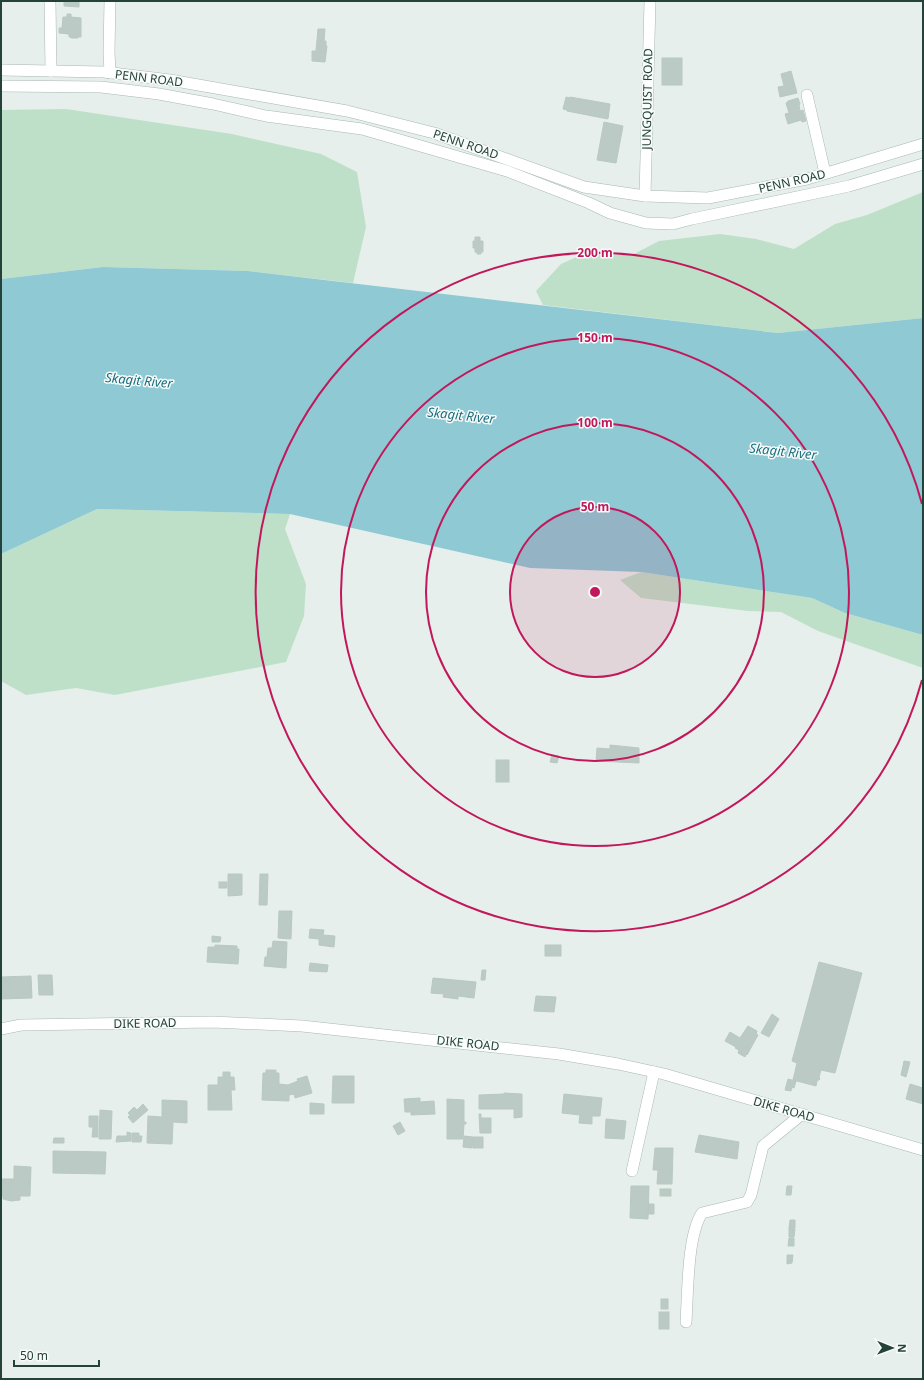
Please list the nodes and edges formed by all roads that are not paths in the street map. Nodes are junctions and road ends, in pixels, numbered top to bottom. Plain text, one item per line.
1 (50, 1) edge
2 (110, 1) edge
3 (650, 1) edge
4 (1, 70) edge
5 (50, 71) junction
6 (110, 73) junction
7 (1, 86) edge
8 (807, 95) dead end
9 (923, 144) edge
10 (923, 164) edge
11 (825, 173) junction
12 (645, 196) junction
13 (1, 1029) edge
14 (654, 1072) junction
15 (802, 1114) junction
16 (923, 1150) edge
17 (632, 1171) dead end
18 (686, 1322) dead end

1 - 5 street
2 - 6 street
3 - 12 street, JUNGQUIST ROAD
4 - 5 street, PENN ROAD
5 - 6 street, PENN ROAD
6 - 12 street, PENN ROAD
7 - 10 street
8 - 11 street
9 - 11 street, PENN ROAD
11 - 12 street, PENN ROAD
13 - 14 street, DIKE ROAD
14 - 15 street, DIKE ROAD
14 - 17 street
15 - 16 street, DIKE ROAD
15 - 18 street

